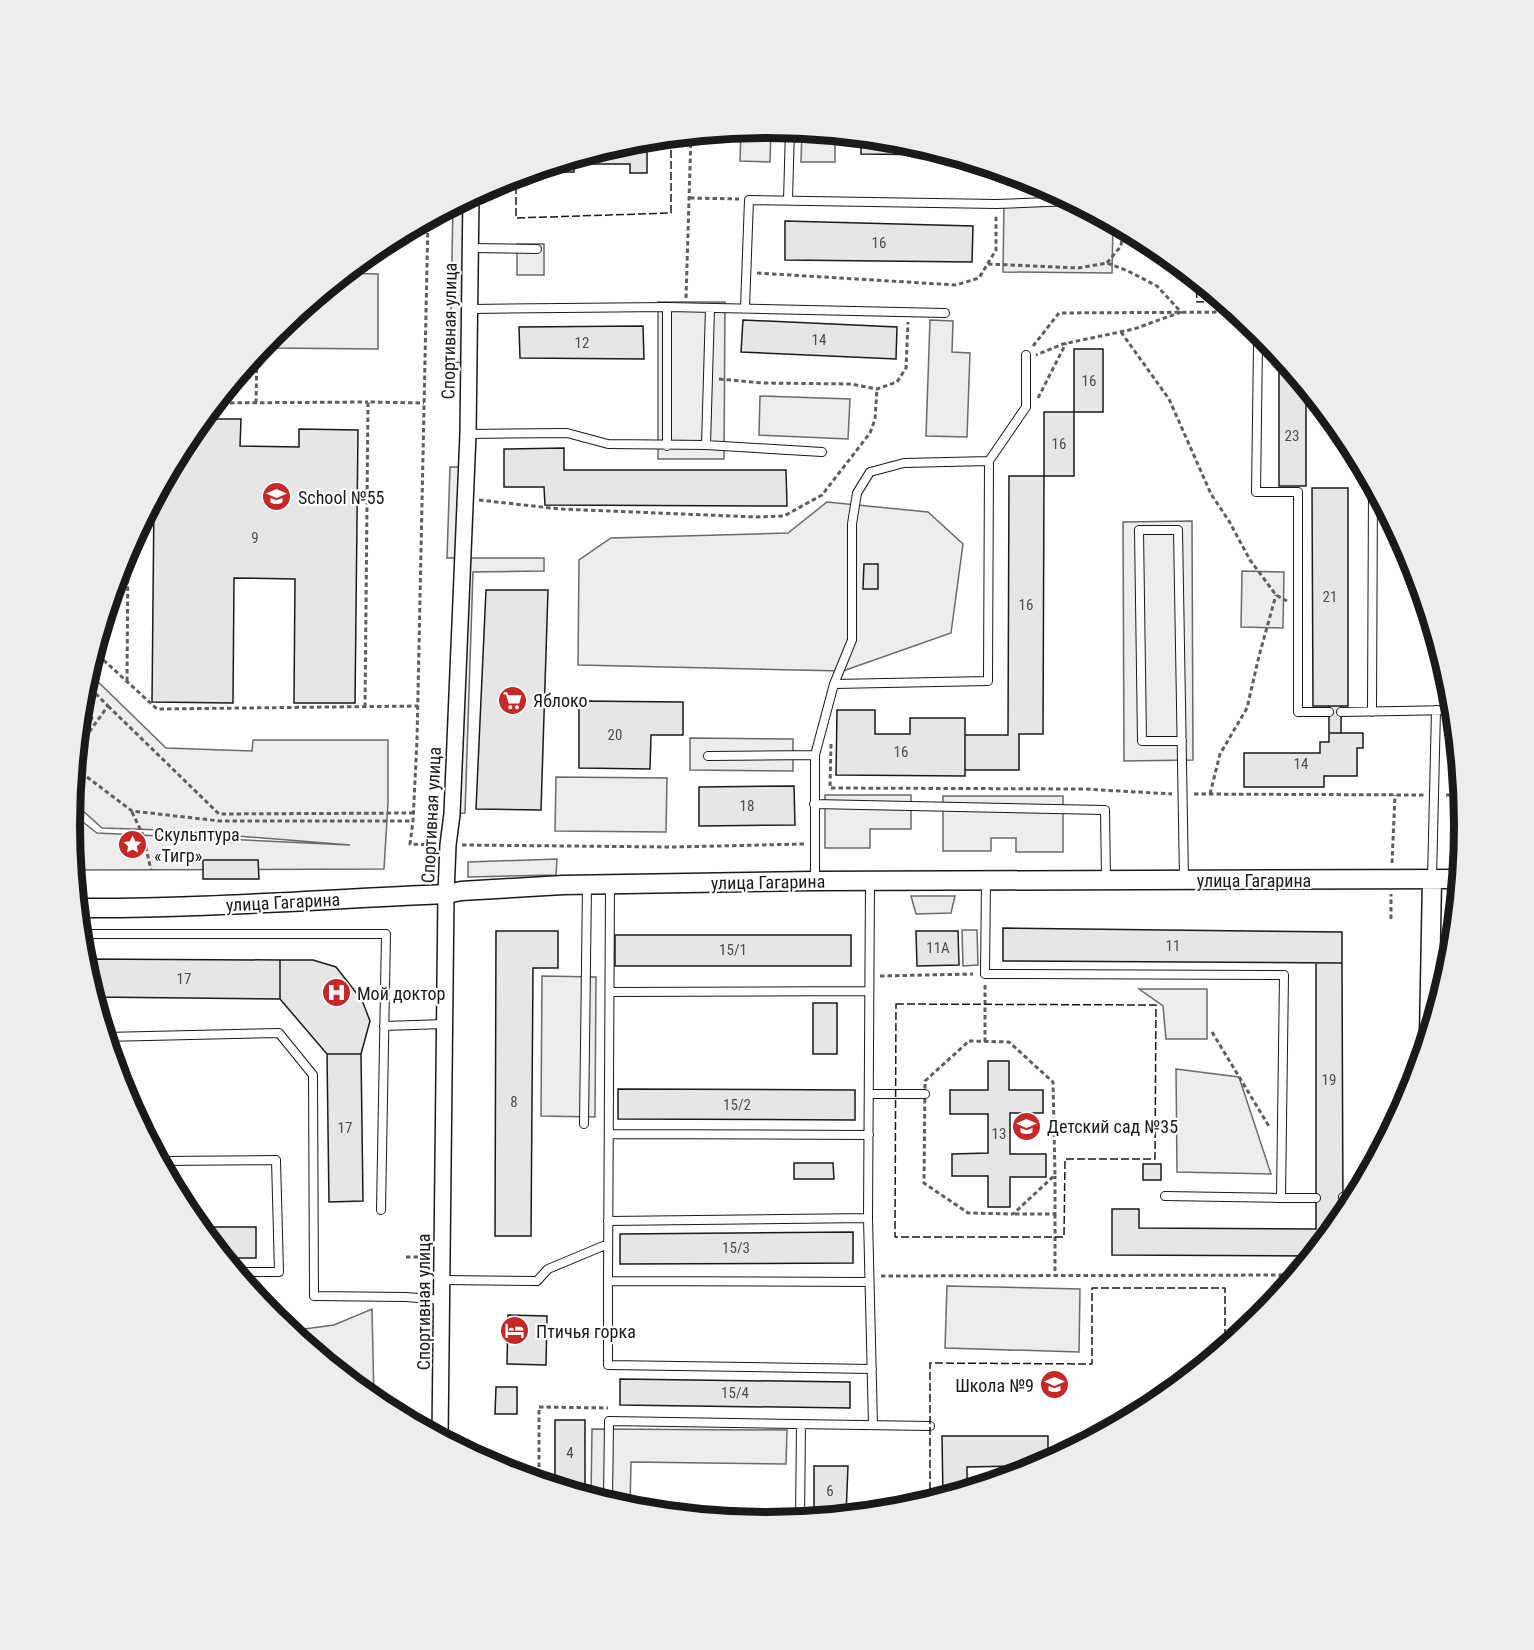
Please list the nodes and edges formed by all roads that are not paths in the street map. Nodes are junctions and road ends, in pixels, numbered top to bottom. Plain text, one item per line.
1 (790, 139) edge
2 (788, 200) junction
3 (1057, 202) edge
4 (471, 205) edge
5 (470, 248) junction
6 (537, 249) dead end
7 (667, 307) junction
8 (710, 308) junction
9 (745, 308) junction
10 (469, 309) junction
11 (945, 313) dead end
12 (1258, 344) dead end
13 (1026, 357) road end
14 (468, 434) junction
15 (706, 445) junction
16 (667, 446) junction
17 (822, 452) dead end
18 (989, 462) junction
19 (1373, 501) edge
20 (834, 684) junction
21 (1436, 710) junction
22 (1444, 710) edge
23 (1329, 712) dead end
24 (1341, 712) dead end
25 (1372, 712) junction
26 (1182, 741) junction
27 (814, 755) junction
28 (708, 756) dead end
29 (814, 804) junction
30 (1432, 879) junction
31 (1452, 879) edge
32 (814, 880) junction
33 (1106, 880) junction
34 (1184, 880) junction
35 (870, 881) junction
36 (986, 881) junction
37 (587, 885) junction
38 (610, 885) junction
39 (446, 894) junction
40 (84, 908) edge
41 (88, 934) edge
42 (869, 991) junction
43 (611, 992) junction
44 (1430, 1008) edge
45 (444, 1024) junction
46 (384, 1026) junction
47 (113, 1037) edge
48 (869, 1094) junction
49 (924, 1094) road end
50 (584, 1124) dead end
51 (609, 1134) junction
52 (868, 1135) junction
53 (168, 1161) edge
54 (1165, 1196) dead end
55 (1281, 1198) junction
56 (1316, 1198) dead end
57 (381, 1210) dead end
58 (868, 1218) junction
59 (608, 1221) junction
60 (608, 1244) junction
61 (245, 1272) edge
62 (869, 1279) junction
63 (442, 1280) junction
64 (608, 1281) junction
65 (442, 1300) junction
66 (872, 1369) junction
67 (801, 1425) junction
68 (873, 1425) junction
69 (930, 1426) dead end
70 (440, 1429) edge
71 (608, 1493) edge
72 (800, 1511) edge

1 - 2 lane
2 - 3 lane
2 - 9 lane
4 - 5 street, Спортивная улица
5 - 6 lane
5 - 10 street, Спортивная улица
7 - 8 lane
7 - 10 lane
7 - 16 lane
8 - 9 lane
8 - 15 lane
9 - 11 lane
10 - 14 street, Спортивная улица
12 - 23 lane
13 - 18 lane
14 - 16 lane
14 - 39 street, Спортивная улица
15 - 16 lane
15 - 17 lane
18 - 20 lane
18 - 20 lane
19 - 25 lane
20 - 27 lane
21 - 22 lane
21 - 25 lane
21 - 30 lane
24 - 25 lane
26 - 26 lane
26 - 34 lane
27 - 28 lane
27 - 29 lane
29 - 32 lane
29 - 33 lane
30 - 31 street, улица Гагарина
30 - 34 street, улица Гагарина
30 - 44 street
32 - 35 street, улица Гагарина
32 - 38 street, улица Гагарина
33 - 34 street, улица Гагарина
33 - 36 street, улица Гагарина
35 - 36 street, улица Гагарина
35 - 42 lane
36 - 55 lane
37 - 38 street, улица Гагарина
37 - 39 street, улица Гагарина
37 - 50 lane
38 - 43 lane
39 - 40 street, улица Гагарина
39 - 45 street, Спортивная улица
41 - 46 lane
42 - 43 lane
42 - 48 lane
43 - 51 lane
45 - 46 lane
45 - 63 street, Спортивная улица
46 - 57 lane
47 - 65 lane
48 - 49 lane
48 - 52 lane
51 - 52 lane
51 - 59 lane
52 - 58 lane
53 - 61 lane
54 - 55 lane
55 - 56 lane
58 - 59 lane
58 - 62 lane
59 - 60 lane
60 - 63 lane
60 - 64 lane
62 - 64 lane
62 - 66 lane
63 - 65 street, Спортивная улица
64 - 66 lane
65 - 70 street, Спортивная улица
66 - 68 lane
67 - 68 lane
67 - 71 lane
67 - 72 lane
68 - 69 lane

